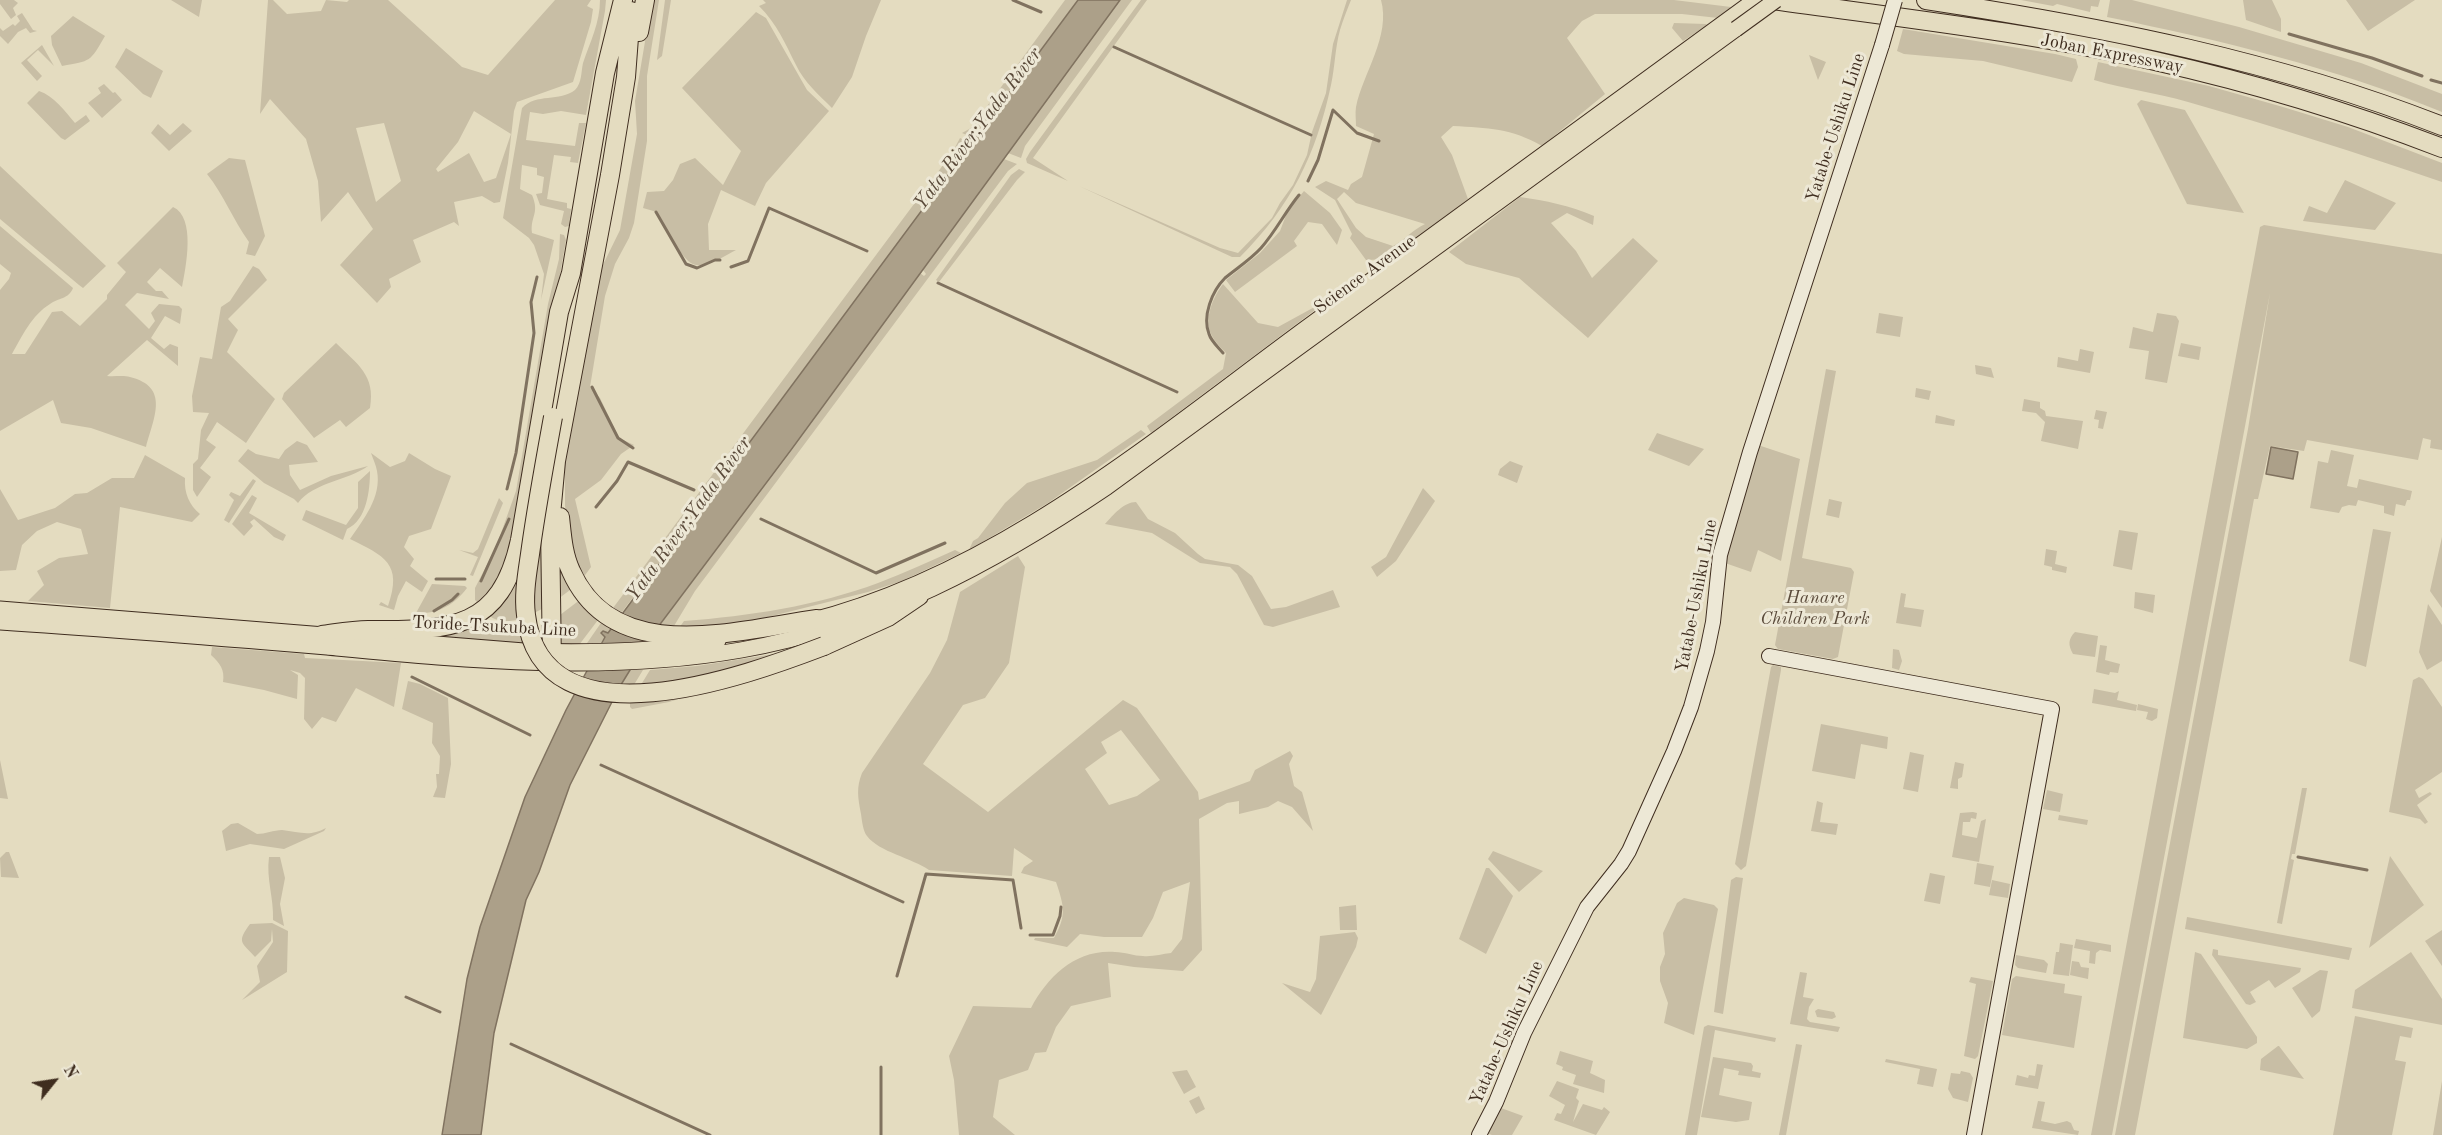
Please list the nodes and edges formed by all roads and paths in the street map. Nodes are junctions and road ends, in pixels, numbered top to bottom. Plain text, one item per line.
1 (610, 0) edge
2 (623, 0) edge
3 (633, 0) edge
4 (645, 0) edge
5 (1755, 0) edge
6 (1774, 0) edge
7 (1895, 0) edge
8 (1926, 0) edge
9 (1729, 27) junction
10 (605, 73) junction
11 (626, 77) junction
12 (2442, 126) edge
13 (2442, 148) edge
14 (571, 273) junction
15 (562, 438) junction
16 (971, 564) junction
17 (918, 596) junction
18 (0, 609) edge
19 (817, 619) junction
20 (0, 622) edge
21 (322, 635) joint
22 (401, 642) junction
23 (1769, 656) dead end
24 (552, 658) junction
25 (1479, 1135) edge
26 (1974, 1135) edge

1 - 10 highway
2 - 10 highway
3 - 11 highway
4 - 11 highway
5 - 9 main road, Science Avenue
6 - 9 main road, Science Avenue, bridge
6 - 13 highway, Joban Expressway
7 - 25 main road, Yatabe-Ushiku Line, bridge
8 - 12 highway, Joban Expressway
9 - 16 main road, Science Avenue
10 - 14 highway
11 - 15 highway
14 - 17 highway, bridge
14 - 22 highway
15 - 19 highway
15 - 24 highway
16 - 17 main road, Toride-Tsukuba Line
16 - 19 main road, Toride-Tsukuba Line
17 - 24 main road, Toride-Tsukuba Line
18 - 21 main road
19 - 24 main road, Toride-Tsukuba Line
20 - 22 main road, Toride-Tsukuba Line
21 - 22 highway
22 - 24 main road, Toride-Tsukuba Line
23 - 26 main road

